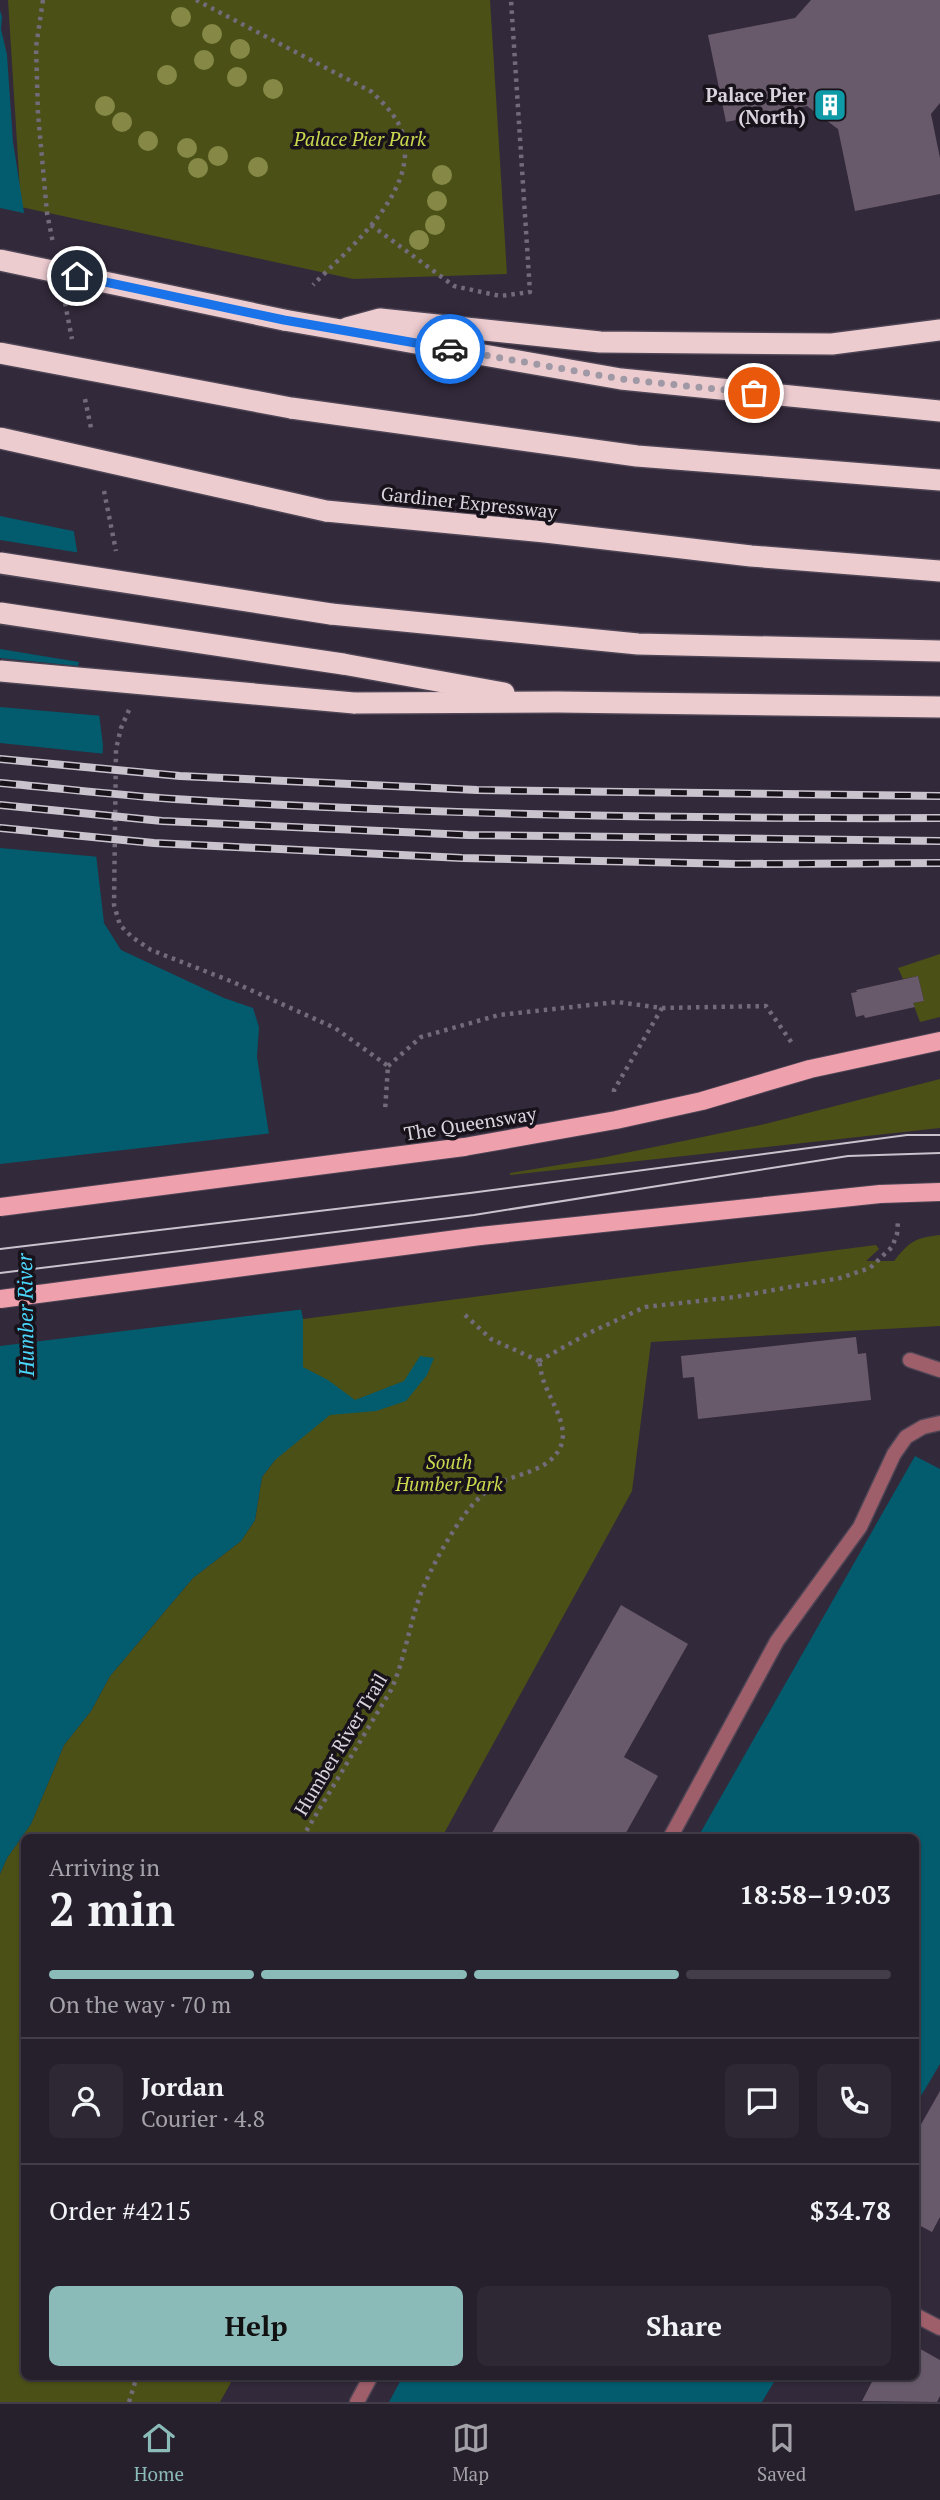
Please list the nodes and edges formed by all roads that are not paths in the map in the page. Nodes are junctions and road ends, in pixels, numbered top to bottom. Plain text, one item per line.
1 (0, 260) edge
2 (341, 330) junction
3 (940, 330) edge
4 (0, 353) edge
5 (940, 411) edge
6 (0, 438) edge
7 (940, 480) edge
8 (0, 563) edge
9 (940, 571) edge
10 (0, 613) edge
11 (940, 651) edge
12 (0, 671) edge
13 (558, 702) junction
14 (940, 707) edge
15 (940, 1041) edge
16 (940, 1192) edge
17 (0, 1207) edge
18 (0, 1299) edge
19 (910, 1360) dead end
20 (940, 1370) edge
21 (940, 1423) edge
22 (672, 1834) edge
23 (919, 2317) edge
24 (940, 2328) edge
25 (369, 2380) edge
26 (357, 2402) edge

1 - 2 highway, bridge
2 - 3 highway
2 - 5 highway
4 - 7 highway, bridge
6 - 9 highway, Gardiner Expressway, bridge
8 - 11 highway, bridge
10 - 13 highway, bridge
12 - 13 highway, bridge
13 - 14 highway
15 - 17 main road, The Queensway, bridge
16 - 18 main road, bridge
19 - 20 lane
21 - 22 lane
23 - 24 lane
25 - 26 lane

